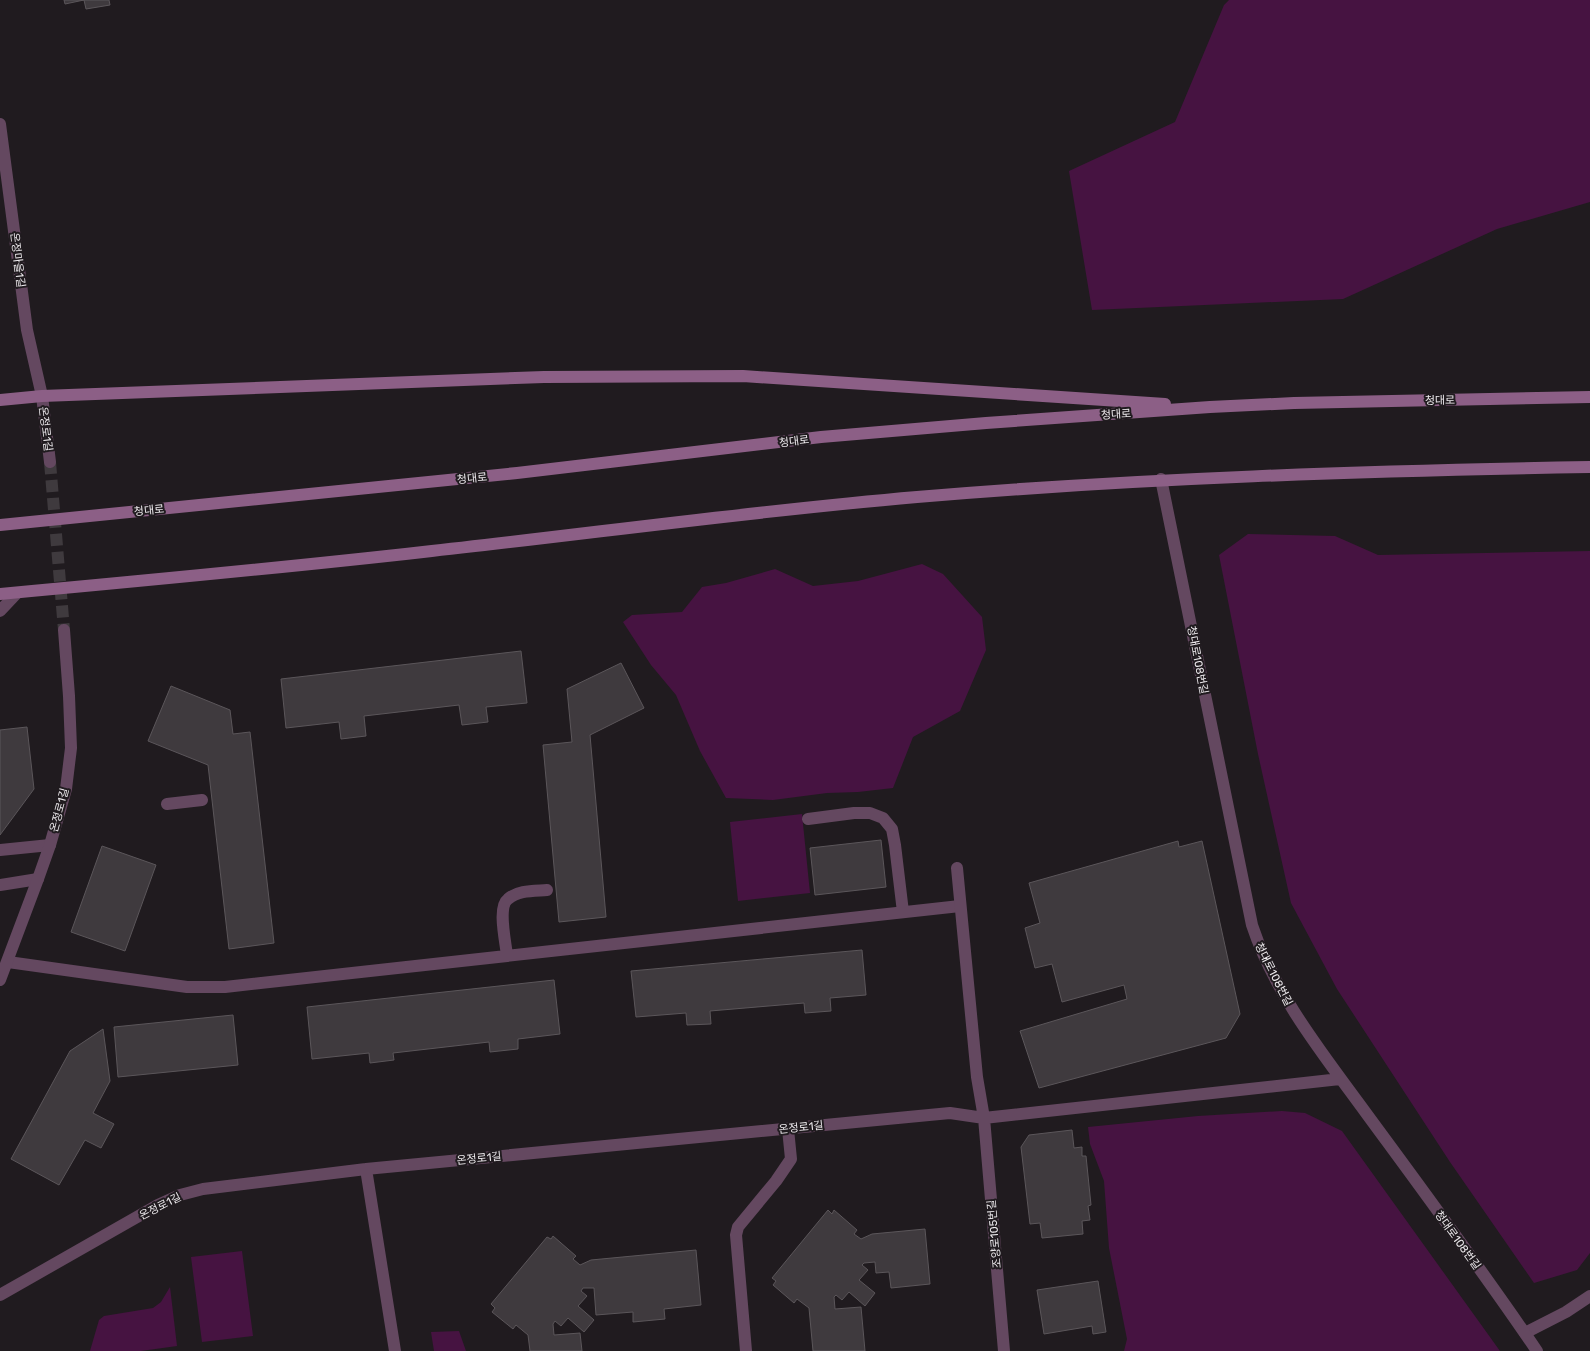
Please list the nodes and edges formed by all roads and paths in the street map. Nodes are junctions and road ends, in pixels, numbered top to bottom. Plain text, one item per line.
1 (0, 124) edge
2 (42, 396) junction
3 (1590, 397) edge
4 (0, 400) edge
5 (1210, 407) junction
6 (50, 462) tunnel mouth
7 (1590, 467) edge
8 (1161, 479) junction
9 (0, 525) edge
10 (17, 593) junction
11 (0, 594) edge
12 (0, 611) edge
13 (64, 630) tunnel mouth
14 (202, 800) dead end
15 (167, 804) dead end
16 (808, 818) dead end
17 (50, 845) junction
18 (0, 850) edge
19 (957, 868) dead end
20 (38, 879) junction
21 (0, 885) edge
22 (547, 890) dead end
23 (960, 906) junction
24 (902, 912) junction
25 (507, 956) junction
26 (8, 962) junction
27 (0, 980) edge
28 (1340, 1079) junction
29 (984, 1118) junction
30 (788, 1129) junction
31 (366, 1169) junction
32 (0, 1295) edge
33 (1590, 1296) edge
34 (1525, 1333) junction
35 (395, 1351) edge
36 (746, 1351) edge
37 (1004, 1351) edge
38 (1537, 1351) edge

1 - 2 street, 온정마을1길
2 - 4 street
2 - 5 street
2 - 6 street, 온정로1길
3 - 5 street, 청대로
5 - 9 street, 청대로
7 - 8 street
8 - 10 street
8 - 28 street, 청대로108번길
10 - 11 street
10 - 12 street
13 - 17 street, 온정로1길
14 - 15 street
16 - 24 street
17 - 18 street
17 - 20 street, 온정로1길
19 - 23 street, 조양로105번길
20 - 21 street
20 - 26 street, 온정로1길
22 - 25 street
23 - 24 street
23 - 29 street, 조양로105번길
24 - 25 street
25 - 26 street
26 - 27 street, 온정로1길
28 - 29 street, 온정로1길
28 - 34 street, 청대로108번길
29 - 30 street, 온정로1길
29 - 37 street, 조양로105번길
30 - 31 street, 온정로1길
30 - 36 street
31 - 32 street, 온정로1길
31 - 35 street
33 - 34 street
34 - 38 street, 청대로108번길

